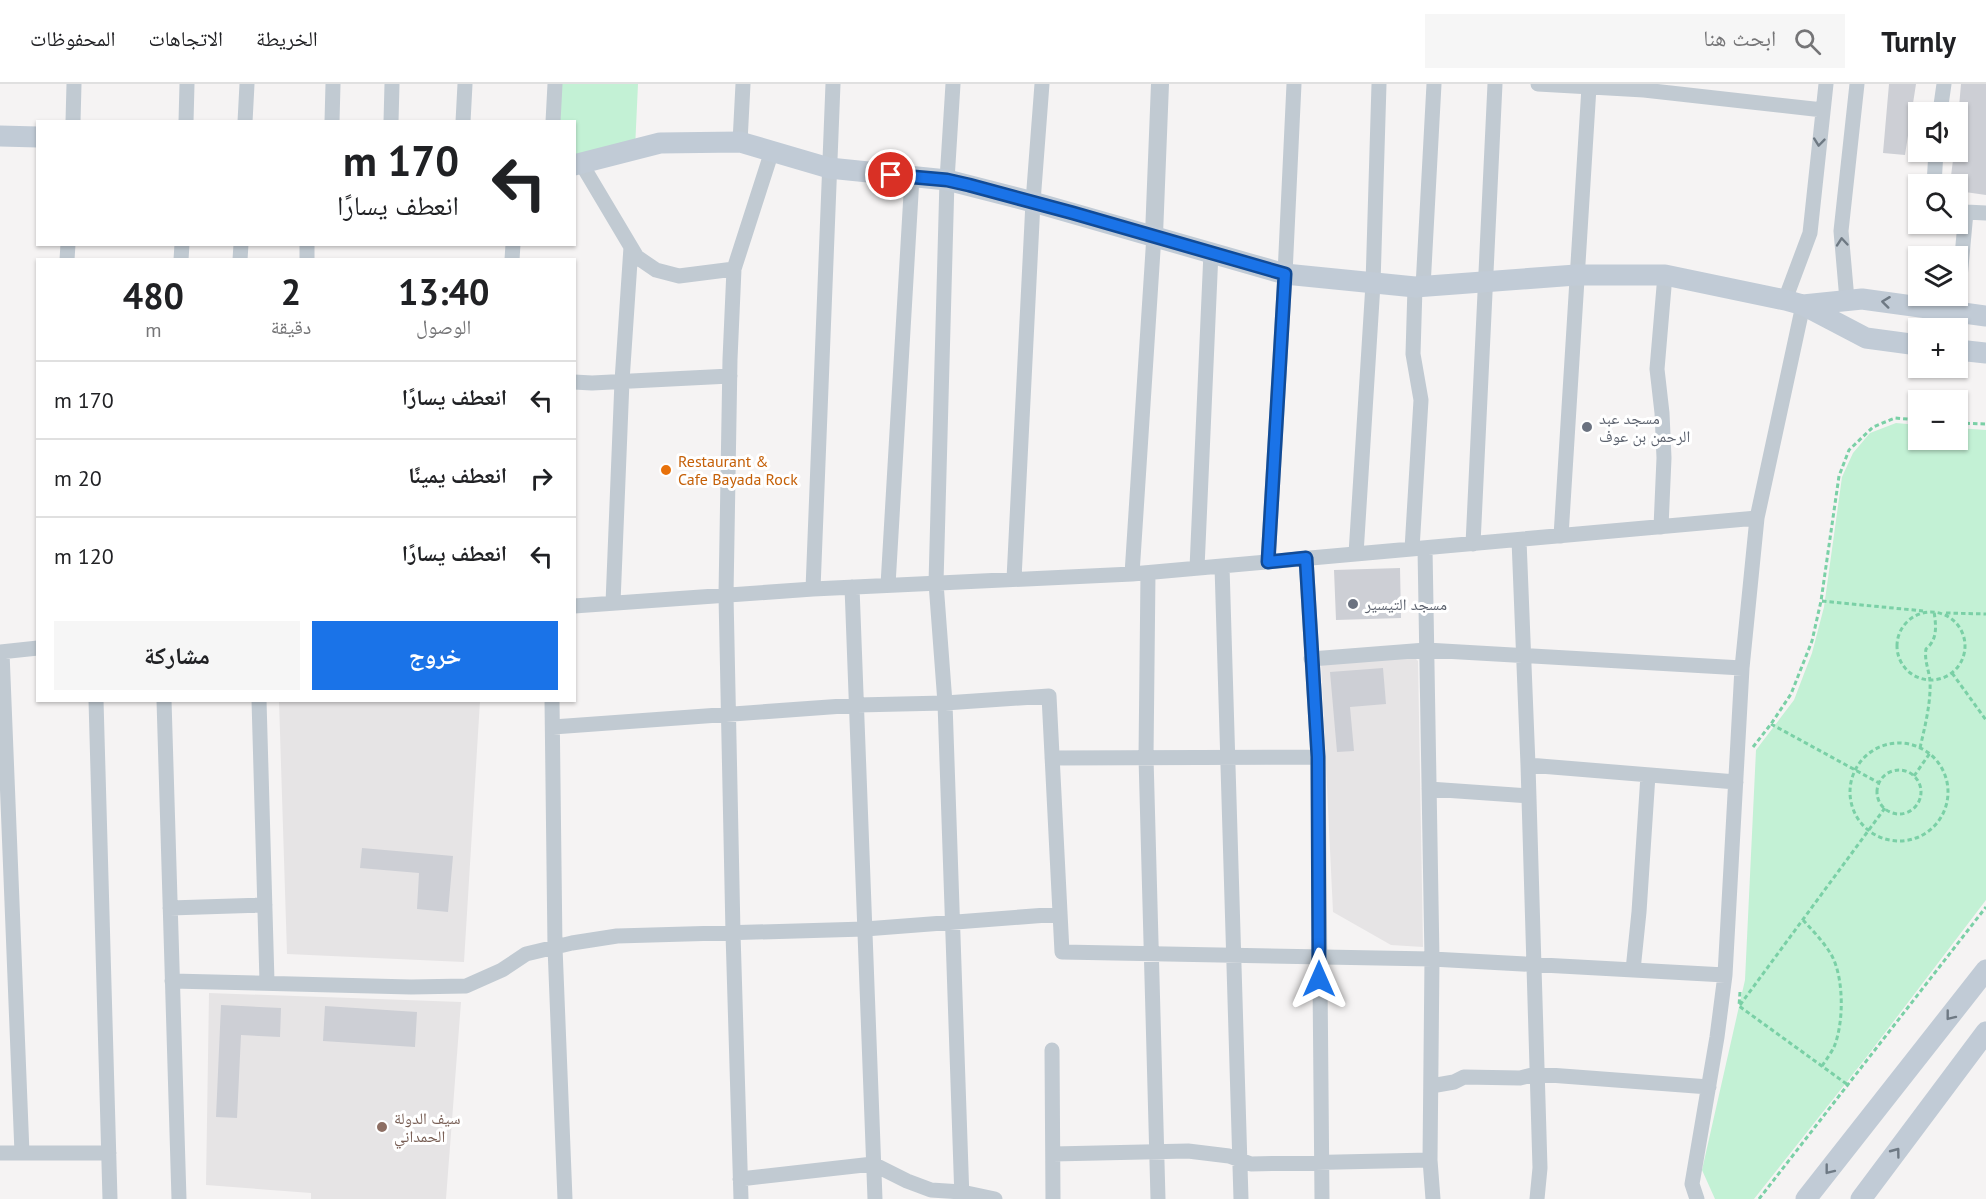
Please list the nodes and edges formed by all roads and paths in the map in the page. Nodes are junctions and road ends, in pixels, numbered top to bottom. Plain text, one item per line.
1 (74, 84) edge
2 (188, 84) edge
3 (247, 84) edge
4 (333, 84) edge
5 (392, 84) edge
6 (465, 84) edge
7 (555, 84) edge
8 (743, 84) edge
9 (833, 84) edge
10 (953, 84) edge
11 (1041, 84) edge
12 (1160, 84) edge
13 (1294, 84) edge
14 (1379, 84) edge
15 (1434, 84) edge
16 (1495, 84) edge
17 (1538, 84) edge
18 (1550, 84) edge
19 (1826, 84) edge
20 (1857, 84) edge
21 (1944, 84) edge
22 (1589, 87) junction
23 (1644, 87) edge
24 (1941, 102) edge
25 (1823, 110) junction
26 (73, 120) edge
27 (186, 120) edge
28 (245, 120) edge
29 (332, 120) edge
30 (391, 120) edge
31 (463, 120) edge
32 (553, 120) edge
33 (0, 136) edge
34 (36, 137) edge
35 (740, 142) junction
36 (772, 151) junction
37 (578, 164) edge
38 (829, 168) junction
39 (912, 177) junction
40 (947, 180) junction
41 (1033, 202) junction
42 (1968, 211) edge
43 (1986, 213) edge
44 (1961, 234) edge
45 (1154, 236) junction
46 (631, 247) junction
47 (1210, 252) junction
48 (734, 269) junction
49 (1285, 274) junction
50 (1665, 274) junction
51 (1576, 275) junction
52 (1485, 282) junction
53 (1373, 284) junction
54 (1419, 287) junction
55 (1847, 300) junction
56 (1794, 302) junction
57 (1957, 311) junction
58 (1986, 316) edge
59 (1908, 344) edge
60 (1968, 351) edge
61 (1986, 353) edge
62 (730, 376) junction
63 (622, 381) junction
64 (576, 382) edge
65 (1908, 419) edge
66 (1968, 423) edge
67 (1986, 424) edge
68 (1757, 518) junction
69 (1661, 527) junction
70 (1561, 536) junction
71 (1519, 540) junction
72 (1473, 544) junction
73 (1418, 548) junction
74 (1356, 554) junction
75 (1306, 558) junction
76 (1268, 562) junction
77 (1222, 566) junction
78 (1197, 568) junction
79 (1148, 573) junction
80 (1132, 574) junction
81 (1014, 579) junction
82 (936, 583) junction
83 (888, 585) junction
84 (852, 587) junction
85 (813, 589) junction
86 (726, 595) junction
87 (1821, 601) junction
88 (614, 603) junction
89 (576, 606) edge
90 (1928, 611) junction
91 (1934, 611) junction
92 (1943, 614) junction
93 (1986, 614) edge
94 (36, 648) edge
95 (1426, 650) junction
96 (1, 652) edge
97 (1524, 655) junction
98 (1311, 659) junction
99 (1742, 668) junction
100 (1952, 673) junction
101 (1930, 680) junction
102 (96, 702) edge
103 (164, 702) edge
104 (259, 702) edge
105 (552, 702) edge
106 (945, 703) junction
107 (857, 705) junction
108 (728, 715) junction
109 (1986, 720) edge
110 (1771, 724) junction
111 (553, 727) junction
112 (1920, 747) junction
113 (1751, 749) dead end
114 (1930, 753) junction
115 (1146, 757) junction
116 (1229, 757) junction
117 (1318, 757) junction
118 (1052, 758) junction
119 (1528, 765) junction
120 (1855, 770) junction
121 (1647, 775) junction
122 (1914, 776) junction
123 (1736, 782) junction
124 (1879, 783) junction
125 (1429, 789) junction
126 (1529, 796) junction
127 (1885, 808) junction
128 (1869, 830) junction
129 (265, 905) junction
130 (1986, 907) edge
131 (170, 908) junction
132 (1060, 914) junction
133 (1803, 920) junction
134 (952, 922) junction
135 (866, 929) junction
136 (733, 933) junction
137 (555, 947) junction
138 (1152, 953) junction
139 (1235, 954) junction
140 (1319, 956) junction
141 (1432, 959) junction
142 (1533, 964) junction
143 (1633, 970) junction
144 (1986, 970) edge
145 (1725, 975) junction
146 (172, 981) junction
147 (267, 982) junction
148 (1740, 982) dead end
149 (1739, 1006) junction
150 (1720, 1012) junction
151 (1986, 1032) edge
152 (1052, 1050) dead end
153 (1822, 1066) junction
154 (1536, 1074) junction
155 (1848, 1085) junction
156 (1431, 1086) junction
157 (1709, 1087) junction
158 (1157, 1152) junction
159 (0, 1153) edge
160 (22, 1153) junction
161 (109, 1153) junction
162 (1053, 1154) junction
163 (1239, 1160) junction
164 (1430, 1160) junction
165 (873, 1164) junction
166 (1321, 1164) junction
167 (740, 1179) junction
168 (962, 1195) edge
169 (110, 1199) edge
170 (179, 1199) edge
171 (565, 1199) edge
172 (741, 1199) edge
173 (875, 1199) edge
174 (995, 1199) edge
175 (1053, 1199) edge
176 (1158, 1199) edge
177 (1241, 1199) edge
178 (1322, 1199) edge
179 (1433, 1199) edge
180 (1537, 1199) edge
181 (1697, 1199) edge
182 (1759, 1199) edge
183 (1806, 1199) edge
184 (1860, 1199) edge

1 - 26 street
2 - 27 street
3 - 28 street
4 - 29 street
5 - 30 street
6 - 31 street
7 - 32 street
8 - 35 street
9 - 38 street
10 - 40 street
11 - 41 street
12 - 45 street
13 - 49 street
14 - 53 street
15 - 54 street
16 - 52 street
17 - 18 street
18 - 22 street
19 - 25 street
55 -> 20 street
21 - 24 street
22 - 23 street
22 - 51 street
23 - 25 street
25 -> 56 street
33 - 34 main road
35 - 36 main road
35 - 37 main road
36 - 38 main road
36 - 48 street
37 - 46 street
38 - 39 main road
38 - 85 street
39 - 40 main road
39 - 83 street
40 - 41 main road
40 - 82 street
41 - 45 main road
41 - 81 street
42 - 43 street
44 - 57 street
45 - 47 main road
45 - 80 street
46 - 48 street
46 - 63 street
47 - 49 main road
47 - 78 street
48 - 62 street
49 - 53 main road
49 - 76 street
50 - 51 main road
50 - 56 main road
50 - 69 street
51 - 52 main road
51 - 70 street
52 - 54 main road
52 - 72 street
53 - 54 main road
53 - 74 street
54 - 73 street
55 - 56 main road
57 -> 55 main road
56 - 59 main road
56 - 68 street
57 - 58 main road
60 - 61 main road
62 - 63 street
62 - 86 street
63 - 64 street
63 - 88 street
65 - 87 path
66 - 67 path
68 - 69 street
68 - 99 street
69 - 70 street
70 - 71 street
71 - 72 street
71 - 97 street
72 - 73 street
73 - 74 street
73 - 95 street
74 - 75 street
75 - 76 street
75 - 98 street
76 - 77 street
77 - 78 street
77 - 116 street
78 - 79 street
79 - 80 street
79 - 115 street
80 - 81 street
81 - 82 street
82 - 83 street
82 - 106 street
83 - 84 street
84 - 85 street
84 - 107 street
85 - 86 street
86 - 88 street
86 - 108 street
87 - 90 path
87 - 110 path
88 - 89 street
90 - 91 path
90 - 101 path
91 - 92 path
91 - 101 path
92 - 93 path
92 - 100 path
94 - 96 street
95 - 97 street
95 - 98 street
95 - 125 street
96 - 160 street
97 - 99 street
97 - 119 street
98 - 117 street
99 - 123 street
100 - 101 path
100 - 109 path
101 - 112 path
102 - 161 street
103 - 131 street
104 - 129 street
105 - 111 street
106 - 107 street
106 - 118 street
106 - 134 street
107 - 108 street
107 - 135 street
108 - 111 street
108 - 136 street
110 - 113 path
110 - 120 path
111 - 137 street
112 - 114 path
112 - 120 path
114 - 122 path
114 - 128 path
115 - 116 street
115 - 118 street
115 - 138 street
116 - 117 street
116 - 139 street
117 - 140 street
118 - 132 street
119 - 121 street
119 - 126 street
120 - 124 path
120 - 128 path
121 - 123 street
121 - 143 street
122 - 124 path
122 - 127 path
123 - 145 street
124 - 127 path
125 - 126 street
125 - 141 street
126 - 142 street
127 - 128 path
128 - 133 path
129 - 131 street
129 - 147 street
130 - 155 path
131 - 146 street
132 - 134 street
132 - 138 street
133 - 149 path
133 - 153 path
134 - 135 street
134 - 168 street
135 - 136 street
135 - 165 street
136 - 137 street
136 - 167 street
137 - 147 street
137 - 171 street
138 - 139 street
138 - 158 street
139 - 140 street
139 - 163 street
140 - 141 street
140 - 166 street
141 - 142 street
141 - 156 street
142 - 143 street
142 - 154 street
143 - 145 street
144 -> 183 main road
145 - 150 street
146 - 147 street
146 - 170 street
148 - 149 path
149 - 150 path
149 - 153 path
150 - 157 street
184 -> 151 main road
152 - 162 street
153 - 155 path
154 - 156 street
154 - 157 street
154 - 180 street
155 - 182 path
156 - 164 street
157 - 181 street
158 - 162 street
158 - 163 street
158 - 176 street
159 - 160 street
160 - 161 street
161 - 169 street
162 - 175 street
163 - 166 street
163 - 177 street
164 - 166 street
164 - 179 street
165 - 167 street
165 - 168 street
165 - 173 street
166 - 178 street
167 - 172 street
168 - 174 street

